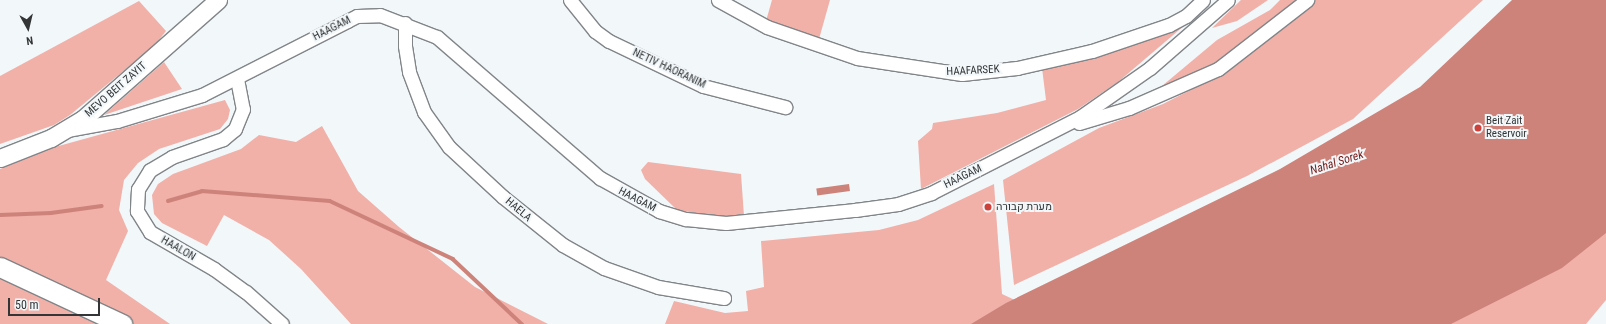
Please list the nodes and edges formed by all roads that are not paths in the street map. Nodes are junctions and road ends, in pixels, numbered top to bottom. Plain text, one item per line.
1 (218, 0) edge
2 (570, 0) edge
3 (718, 0) edge
4 (1203, 0) edge
5 (1228, 0) edge
6 (1307, 0) edge
7 (405, 23) junction
8 (237, 79) junction
9 (785, 107) dead end
10 (1067, 124) junction
11 (67, 130) junction
12 (0, 158) edge
13 (0, 267) edge
14 (724, 298) dead end
15 (122, 324) edge
16 (282, 324) edge

1 - 11 street, MEVO BEIT ZAYIT
2 - 9 street, NETIV HAORANIM
3 - 4 street, HAAFARSEK
5 - 10 street, HAAGAM
6 - 10 street
7 - 8 street, HAAGAM
7 - 10 street, HAAGAM
7 - 14 street, HAELA
8 - 11 street, HAAGAM
8 - 16 street, HAALON
11 - 12 street, MEVO BEIT ZAYIT
13 - 15 main road

